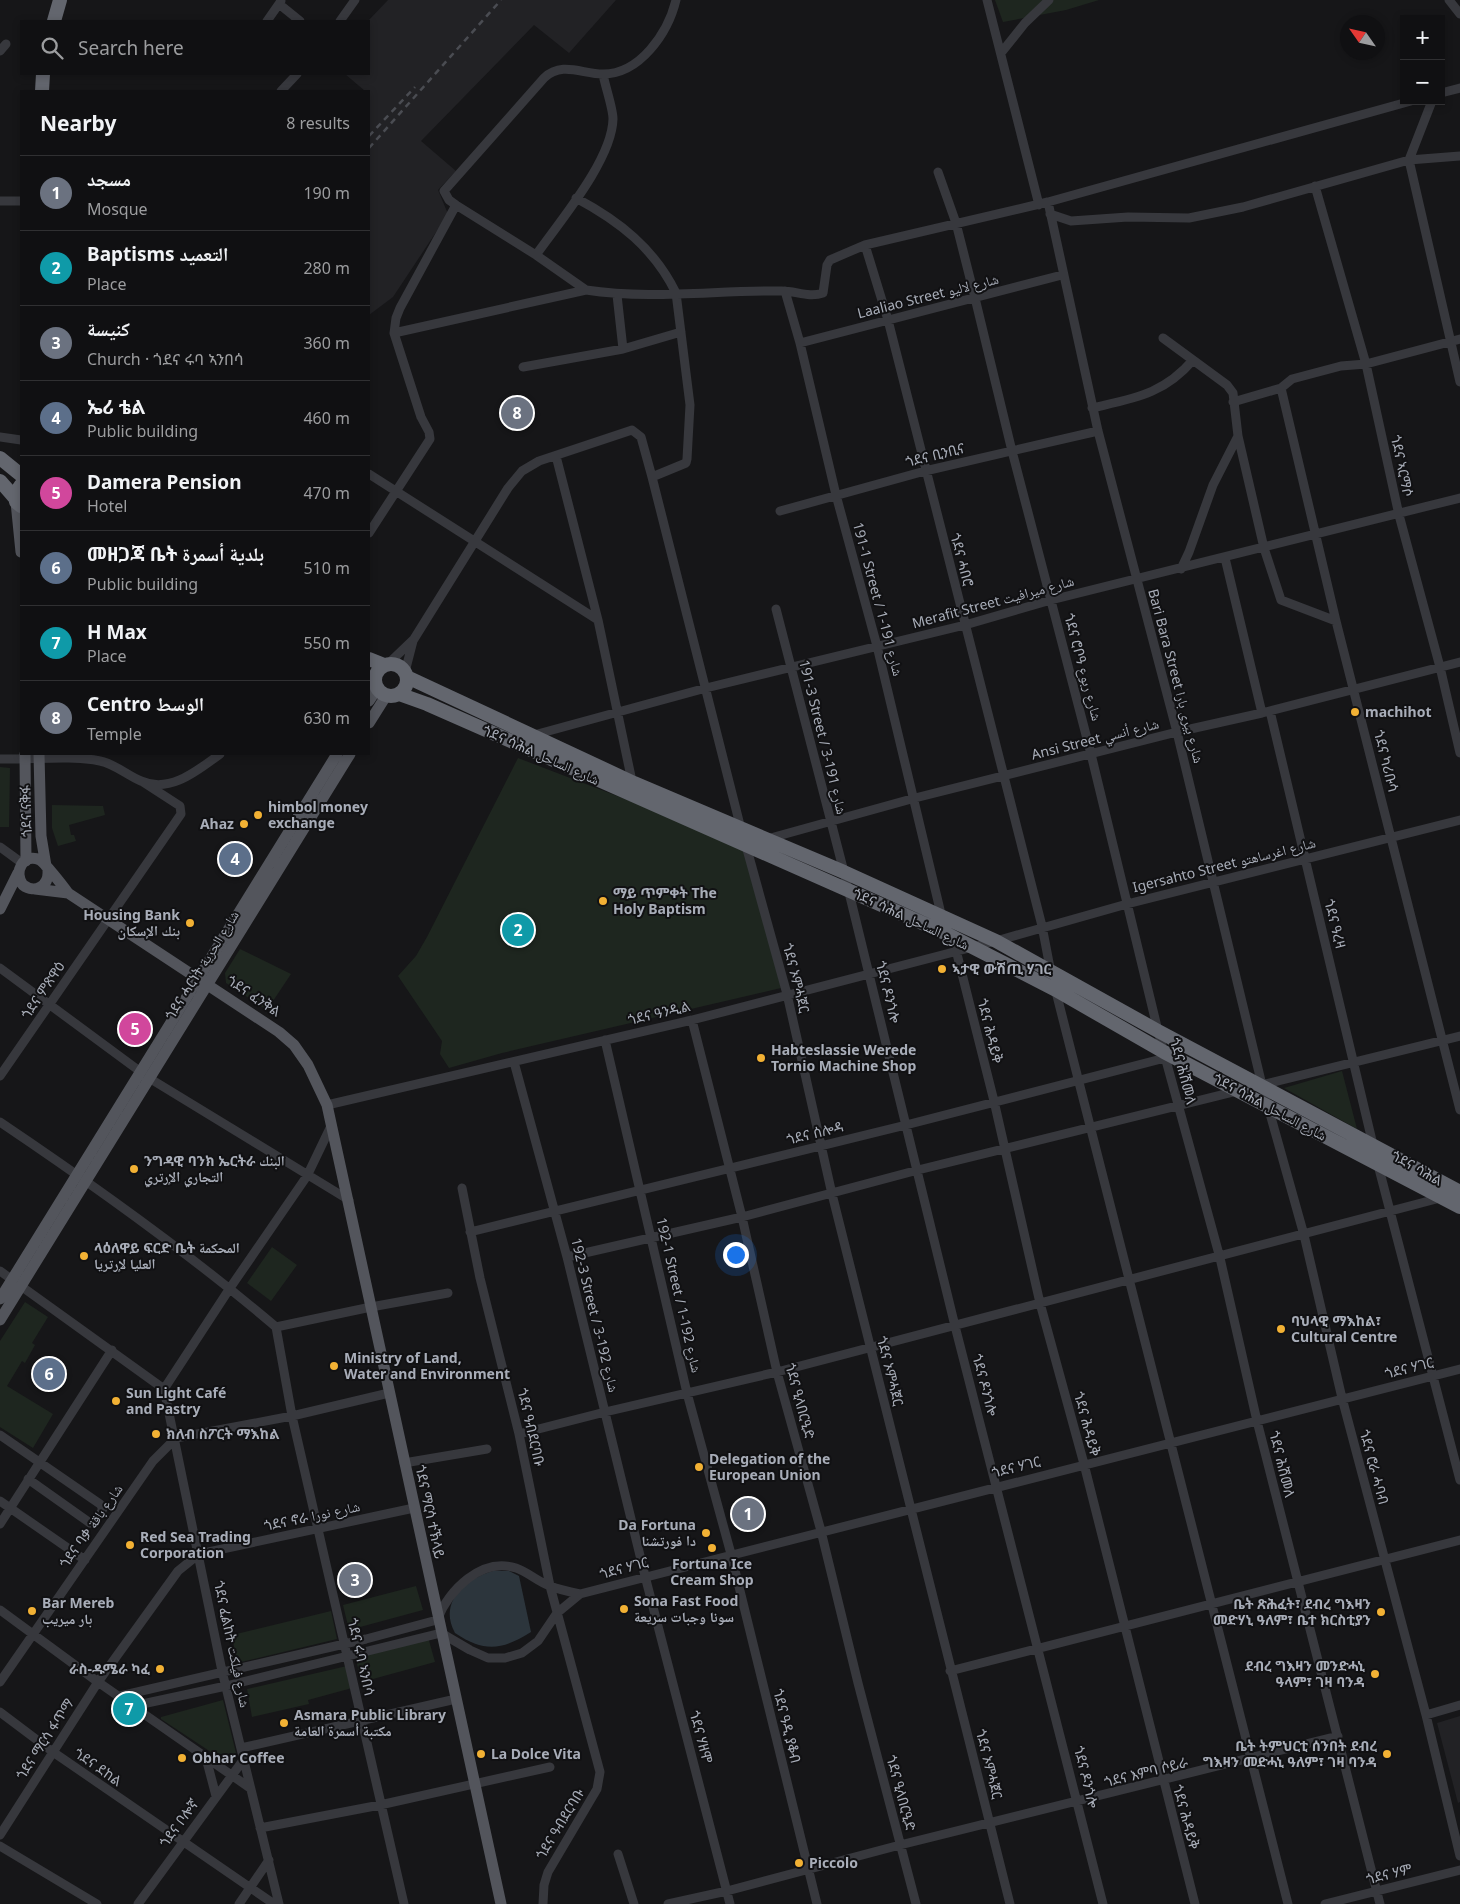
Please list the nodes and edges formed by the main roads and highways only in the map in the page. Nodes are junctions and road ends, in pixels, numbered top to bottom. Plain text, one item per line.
1 (60, 0) edge
2 (54, 20) edge
3 (46, 75) edge
4 (42, 90) edge
5 (0, 458) edge
6 (20, 474) edge
7 (0, 481) edge
8 (20, 485) edge
9 (17, 502) edge
10 (20, 540) edge
11 (370, 659) edge
12 (386, 664) junction
13 (406, 675) junction
14 (381, 690) edge
15 (370, 700) edge
16 (370, 721) edge
17 (336, 755) edge
18 (349, 755) edge
19 (25, 757) edge
20 (39, 757) edge
21 (632, 789) junction
22 (22, 866) junction
23 (47, 868) junction
24 (33, 889) junction
25 (68, 892) junction
26 (2, 906) edge
27 (204, 980) junction
28 (332, 1126) joint
29 (1373, 1144) joint
30 (1460, 1193) edge
31 (1460, 1208) edge
32 (16, 1283) junction
33 (0, 1299) edge
34 (0, 1320) edge
35 (501, 1904) edge

1 - 2 highway
3 - 4 highway
5 - 6 highway
7 - 9 highway
8 - 9 highway
9 - 10 main road
11 - 12 highway
12 - 13 highway
12 - 14 highway
13 - 14 highway
13 - 21 highway, ጎደና ሳሕል شارع الساحل
14 - 15 main road
14 - 16 main road
14 - 21 highway, ጎደና ሳሕል شارع الساحل
17 - 27 main road, ጎደና ሓርነት شارع الحرية
18 - 27 main road, ጎደና ሓርነት شارع الحرية
19 - 22 main road, ጎደና ናቅፋ
20 - 23 main road, ጎደና ናቅፋ
21 - 29 highway, ጎደና ሳሕል شارع الساحل
21 - 31 highway, ጎደና ሳሕል شارع الساحل
22 - 23 main road
22 - 24 main road
22 - 26 main road, ጎደና ናቅፋ
23 - 24 main road
23 - 25 main road, ጎደና ፈንቅል
24 - 25 main road, ጎደና ፈንቅል
24 - 26 main road, ጎደና ናቅፋ
25 - 27 main road, ጎደና ፈንቅል
27 - 28 main road, ጎደና ፈንቅል
27 - 32 main road, ጎደና ሓርነት شارع الحرية
28 - 35 main road, ጎደና ማርሳ ተኽላይ
29 - 30 highway, ጎደና ሳሕል
32 - 33 main road, ጎደና ሓርነት شارع الحرية
32 - 34 main road, ጎደና ሓርነት شارع الحرية

